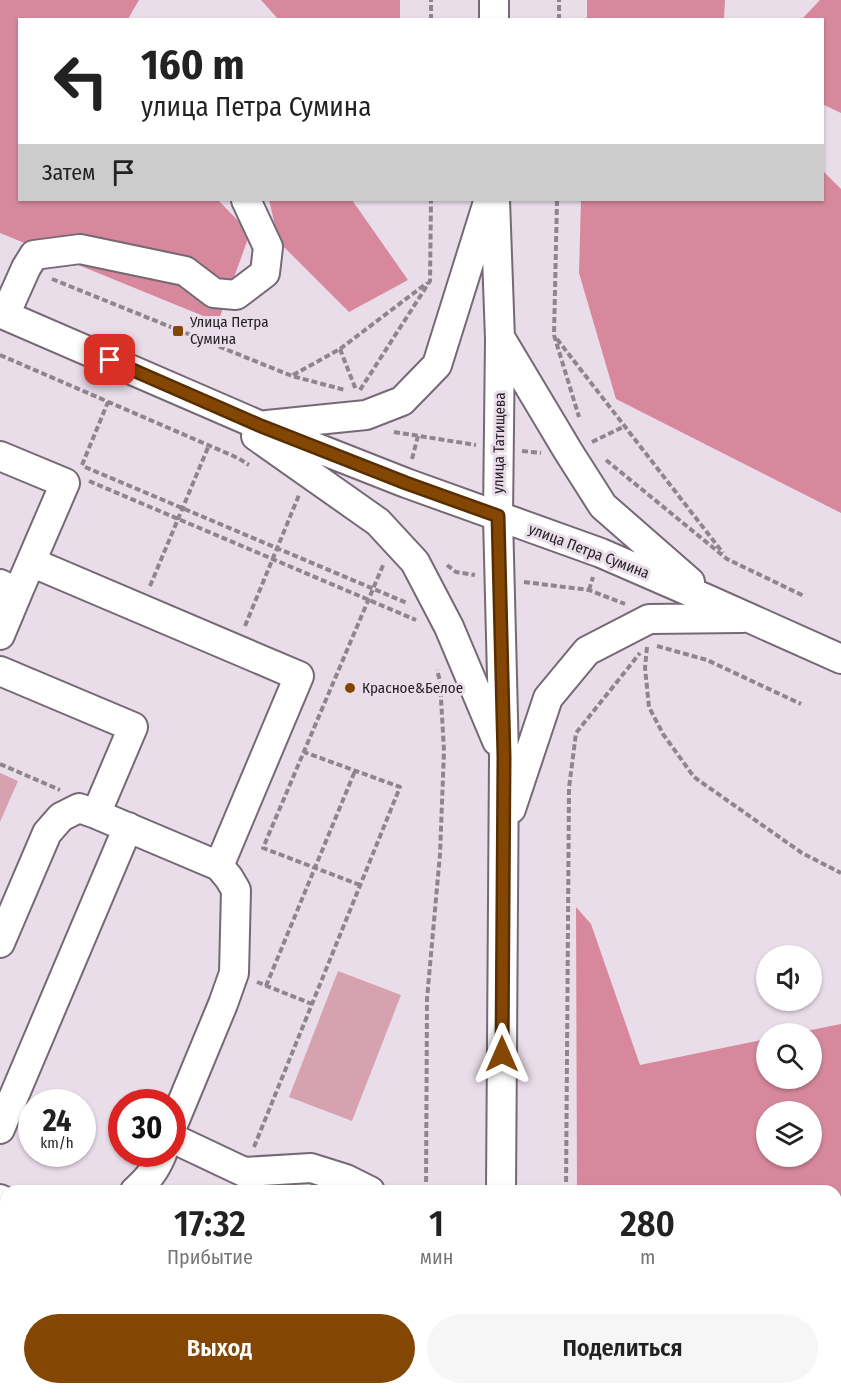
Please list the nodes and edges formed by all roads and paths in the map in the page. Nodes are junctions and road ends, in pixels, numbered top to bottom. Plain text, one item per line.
1 (431, 0) edge
2 (494, 0) edge
3 (559, 0) edge
4 (431, 18) edge
5 (494, 18) edge
6 (559, 18) edge
7 (246, 201) edge
8 (430, 201) edge
9 (488, 201) edge
10 (495, 201) edge
11 (557, 201) edge
12 (26, 268) junction
13 (430, 281) junction
14 (3, 314) edge
15 (554, 335) junction
16 (501, 339) junction
17 (340, 349) junction
18 (0, 355) edge
19 (292, 376) junction
20 (362, 404) junction
21 (213, 405) junction
22 (581, 423) dead end
23 (261, 426) junction
24 (625, 426) junction
25 (209, 446) junction
26 (499, 448) junction
27 (568, 451) junction
28 (0, 456) edge
29 (605, 459) dead end
30 (82, 465) dead end
31 (258, 470) dead end
32 (87, 480) dead end
33 (308, 501) dead end
34 (183, 508) junction
35 (498, 516) junction
36 (178, 519) junction
37 (278, 548) junction
38 (273, 559) junction
39 (727, 559) junction
40 (31, 562) junction
41 (389, 570) dead end
42 (9, 588) edge
43 (373, 589) junction
44 (589, 590) dead end
45 (405, 596) dead end
46 (804, 596) dead end
47 (368, 600) junction
48 (709, 600) junction
49 (140, 609) junction
50 (415, 613) dead end
51 (747, 618) junction
52 (645, 633) junction
53 (0, 635) edge
54 (235, 649) junction
55 (841, 659) edge
56 (435, 660) dead end
57 (0, 671) edge
58 (801, 704) dead end
59 (304, 752) junction
60 (504, 757) junction
61 (0, 764) edge
62 (356, 771) junction
63 (98, 810) junction
64 (128, 827) junction
65 (503, 834) junction
66 (219, 866) junction
67 (315, 868) junction
68 (841, 873) edge
69 (360, 885) junction
70 (10, 891) edge
71 (0, 943) edge
72 (234, 973) junction
73 (266, 986) junction
74 (312, 1004) junction
75 (186, 1093) edge
76 (0, 1129) edge
77 (186, 1146) edge
78 (156, 1167) edge
79 (244, 1181) edge
80 (141, 1185) edge
81 (358, 1185) edge
82 (426, 1185) edge
83 (501, 1185) edge
84 (566, 1185) edge

1 - 4 path
2 - 5 street
3 - 6 path
7 - 12 street
8 - 13 path
9 - 20 street
10 - 16 street, улица Татищева
11 - 15 path
12 - 14 street
12 - 19 path
13 - 17 path
13 - 20 path
14 - 21 street, улица Петра Сумина
15 - 22 path
15 - 24 path
16 - 26 street, улица Татищева
16 - 27 street
17 - 19 path
17 - 20 path
18 - 25 path
19 - 20 path
20 - 23 street
20 - 26 path
21 - 23 street, улица Петра Сумина
21 - 60 street
23 - 35 street, улица Петра Сумина
24 - 27 path
24 - 39 path
25 - 31 path
25 - 34 path
26 - 27 path
26 - 35 street, улица Татищева
27 - 48 street
28 - 40 street
29 - 39 path
30 - 34 path
32 - 36 path
33 - 37 path
34 - 36 path
34 - 37 path
35 - 48 street, улица Петра Сумина
35 - 60 street, улица Татищева
36 - 38 path
36 - 49 path
37 - 38 path
37 - 43 path
38 - 47 path
38 - 54 path
39 - 46 path
40 - 42 street
40 - 49 street
41 - 43 path
42 - 53 street
43 - 45 path
43 - 47 path
44 - 52 path
47 - 50 path
47 - 59 path
48 - 51 street, улица Петра Сумина
49 - 54 street
51 - 52 street
51 - 55 street, улица Петра Сумина
52 - 58 path
52 - 65 street
52 - 68 path
52 - 84 path
54 - 66 street
56 - 82 path
57 - 63 street
59 - 62 path
59 - 67 path
60 - 65 street, улица Татищева
61 - 63 path
62 - 67 path
62 - 69 path
63 - 64 street
63 - 70 street
64 - 66 street
64 - 76 street
65 - 83 street, улица Татищева
66 - 72 street
67 - 69 path
67 - 73 path
69 - 74 path
70 - 71 street
72 - 73 path
72 - 75 street
73 - 74 path
74 - 79 path
77 - 79 street
78 - 80 street
79 - 81 street

